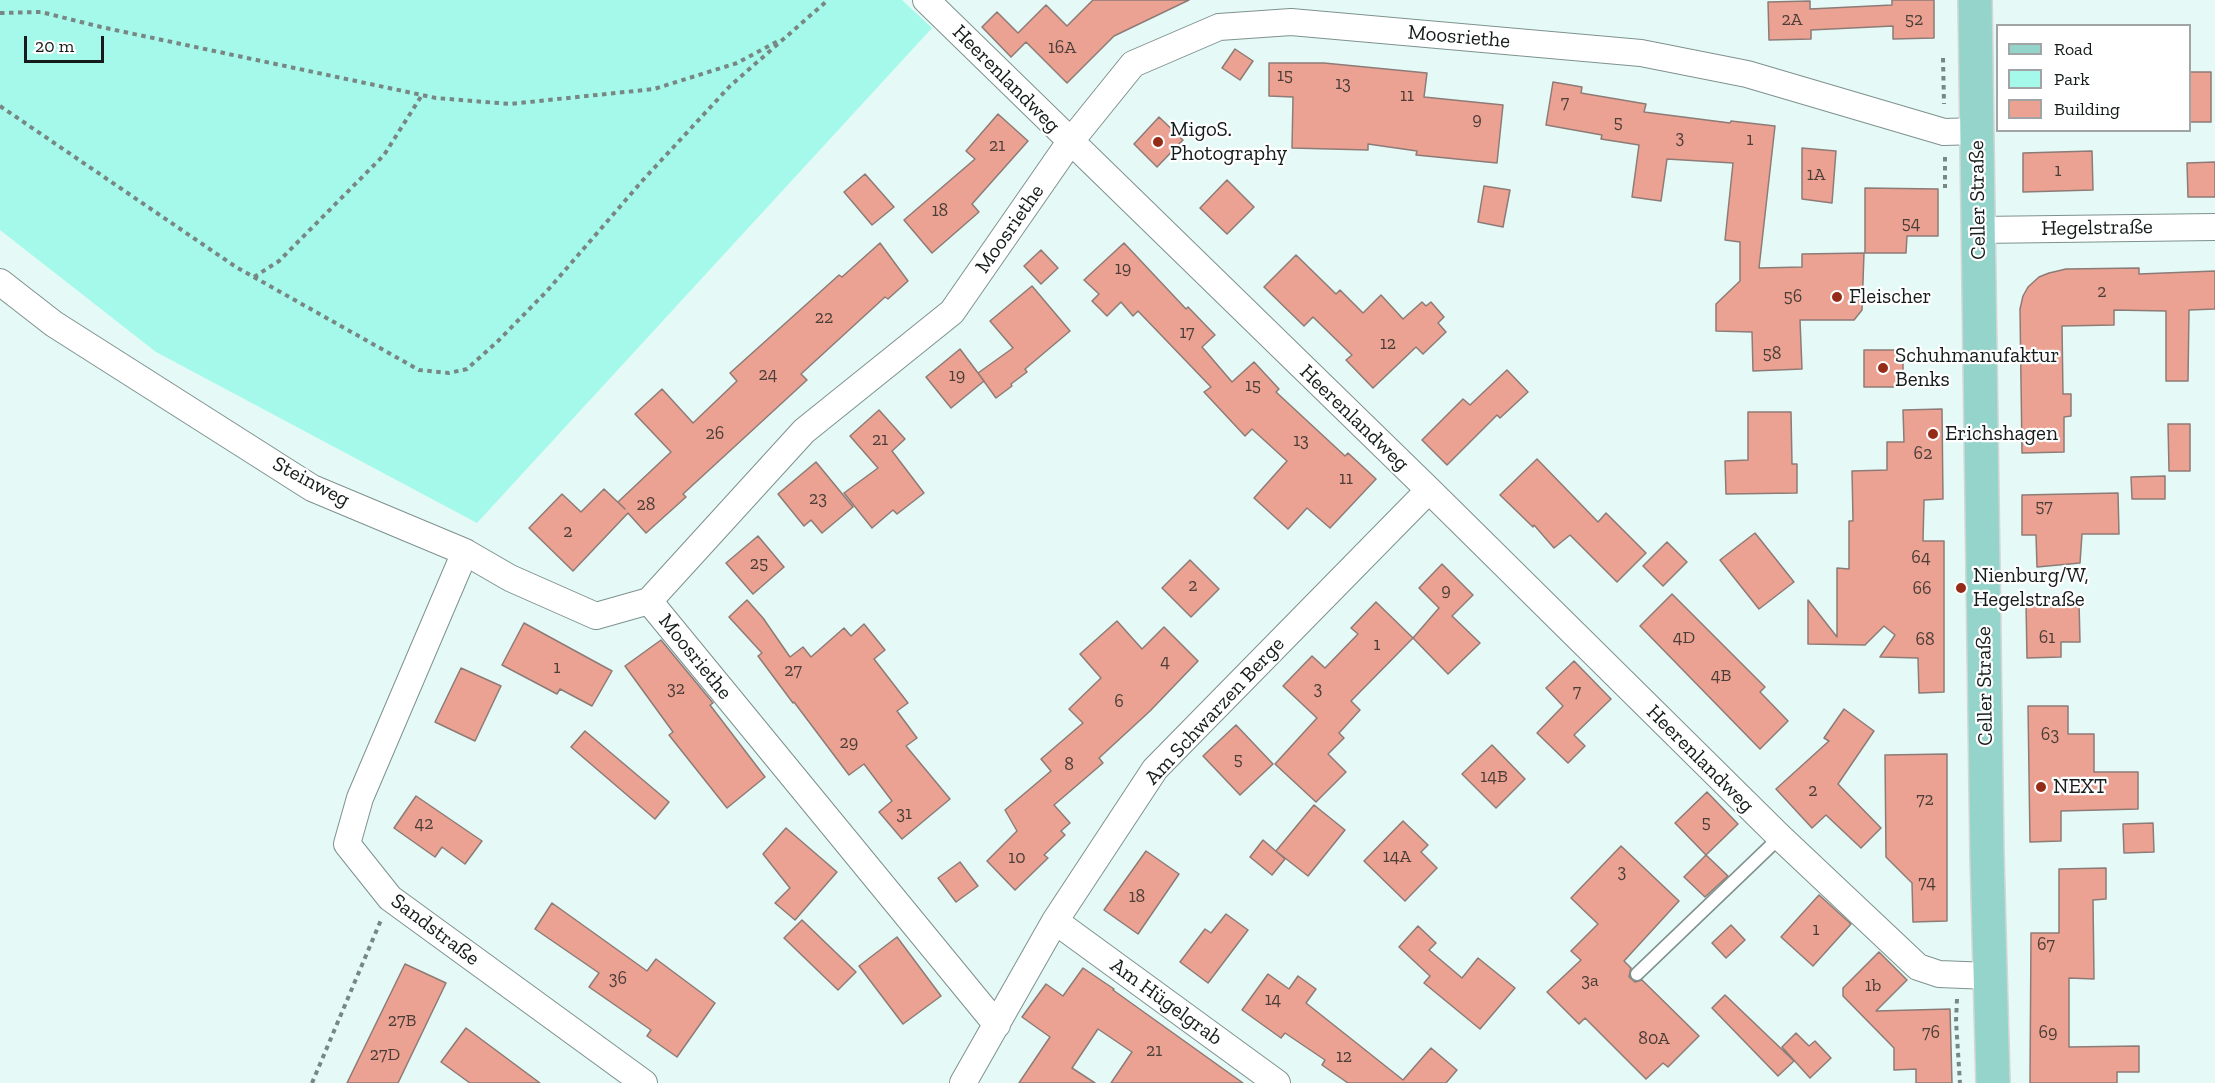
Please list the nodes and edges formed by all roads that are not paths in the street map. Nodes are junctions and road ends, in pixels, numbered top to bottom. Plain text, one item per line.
1 (926, 0) edge
2 (1975, 0) edge
3 (1977, 130) junction
4 (1070, 142) junction
5 (2215, 227) edge
6 (1978, 230) junction
7 (0, 282) edge
8 (1429, 490) junction
9 (465, 552) junction
10 (649, 601) junction
11 (1780, 837) junction
12 (1055, 921) junction
13 (1637, 974) dead end
14 (1989, 976) junction
15 (997, 1024) junction
16 (644, 1083) edge
17 (963, 1083) edge
18 (1277, 1083) edge
19 (1993, 1083) edge

1 - 4 street, Heerenlandweg
2 - 3 main road, Celler Straße
3 - 4 street, Moosriethe
3 - 6 main road, Celler Straße
4 - 8 street, Heerenlandweg
4 - 10 street, Moosriethe
5 - 6 street, Hegelstraße
6 - 14 main road, Celler Straße
7 - 9 street, Steinweg
8 - 11 street, Heerenlandweg
8 - 12 street, Am Schwarzen Berge
9 - 10 street, Steinweg
9 - 16 street, Sandstraße
10 - 15 street, Moosriethe
11 - 13 lane
11 - 14 street, Heerenlandweg
12 - 15 street, Am Schwarzen Berge
12 - 18 street, Am Hügelgrab
14 - 19 main road, Celler Straße
15 - 17 street, Am Schwarzen Berge

